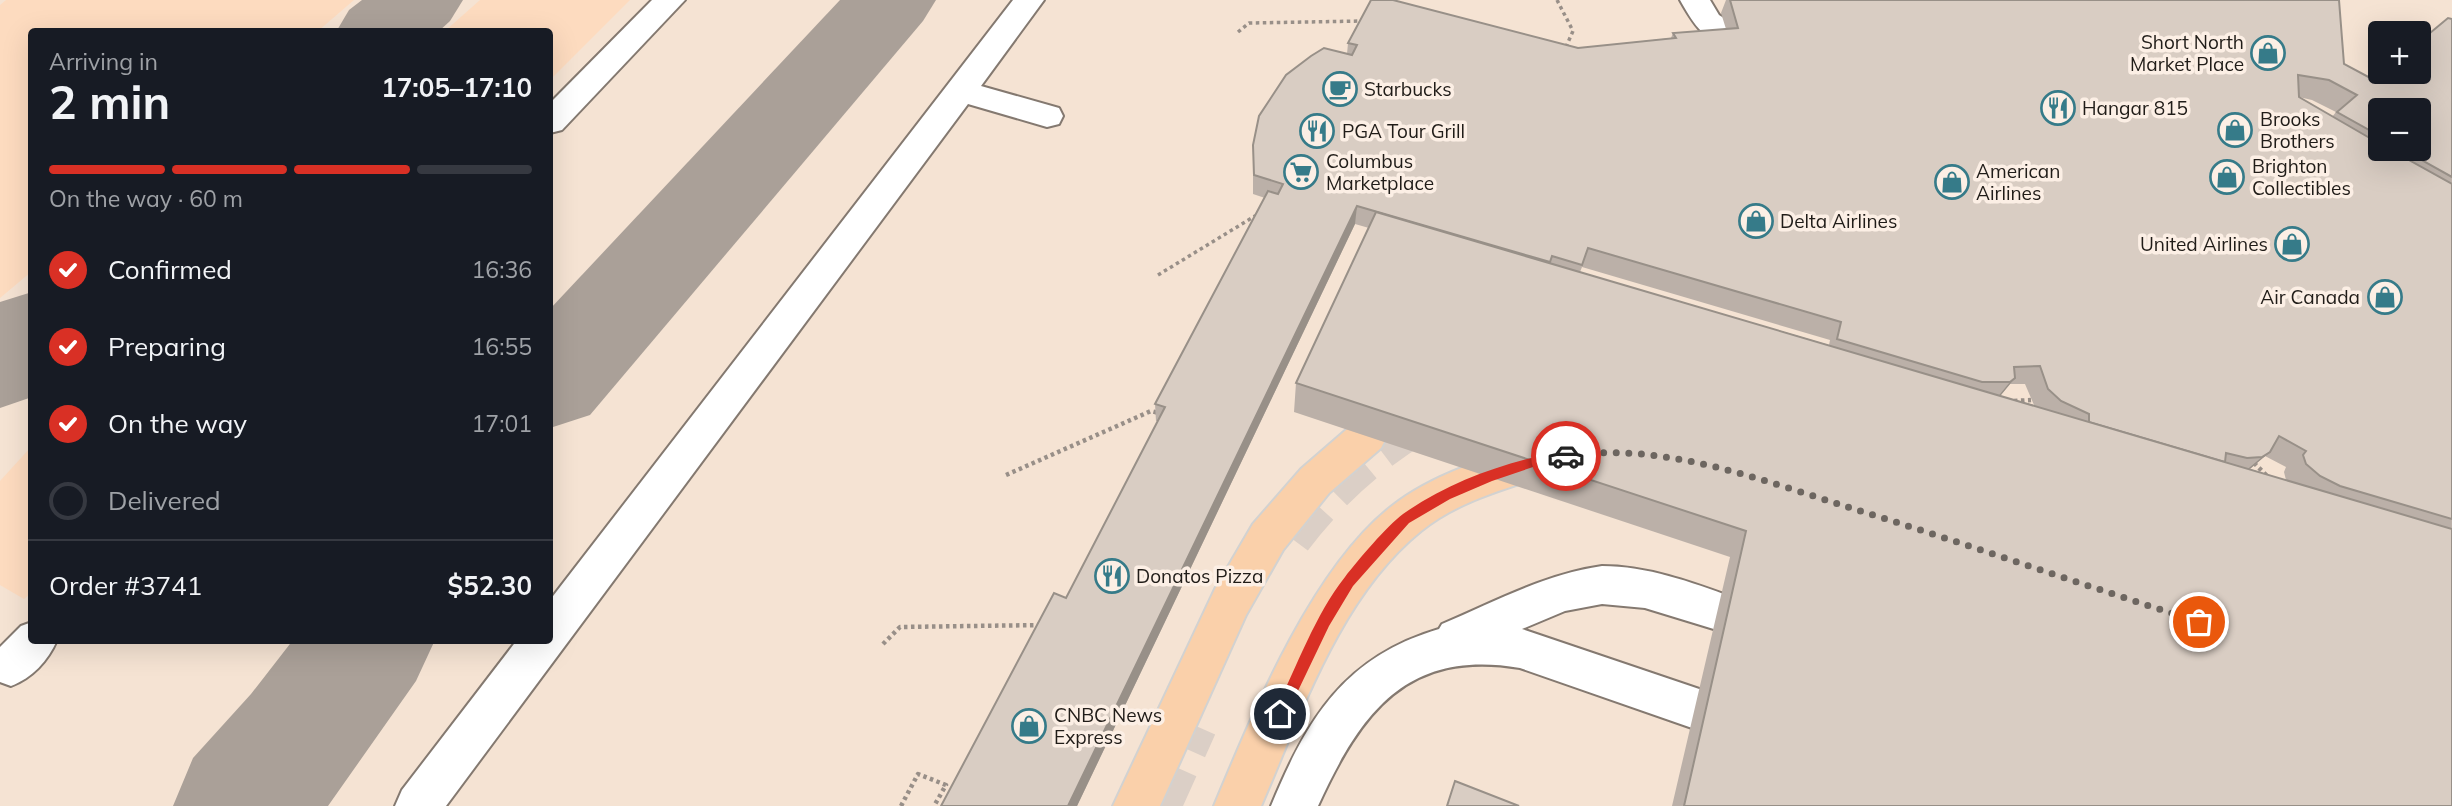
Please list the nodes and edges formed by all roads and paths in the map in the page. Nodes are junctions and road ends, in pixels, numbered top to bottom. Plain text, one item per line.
1 (670, 0) edge
2 (1028, 0) edge
3 (1557, 0) edge
4 (1695, 0) edge
5 (1368, 22) edge
6 (1238, 32) dead end
7 (1727, 34) edge
8 (1563, 52) edge
9 (960, 91) junction
10 (1047, 116) dead end
11 (553, 119) edge
12 (1263, 219) edge
13 (1158, 275) dead end
14 (2031, 400) dead end
15 (2009, 402) edge
16 (1160, 414) edge
17 (1367, 436) edge
18 (1579, 454) edge
19 (2254, 463) edge
20 (1006, 475) dead end
21 (2272, 480) edge
22 (1717, 611) dead end
23 (1050, 625) edge
24 (553, 629) edge
25 (541, 644) edge
26 (883, 644) dead end
27 (1425, 652) junction
28 (1695, 708) dead end
29 (418, 806) edge
30 (901, 806) edge
31 (934, 806) edge
32 (1136, 806) edge
33 (1237, 806) edge
34 (1294, 806) edge

1 - 11 street
2 - 9 street
3 - 8 path
4 - 7 street
5 - 6 path
9 - 10 street
9 - 24 street
12 - 13 path
14 - 15 path, bridge
16 - 20 path
17 - 32 main road
18 - 33 main road
19 - 21 path, bridge
22 - 27 street
23 - 26 path
25 - 29 street
27 - 28 street
27 - 34 street
30 - 31 path

